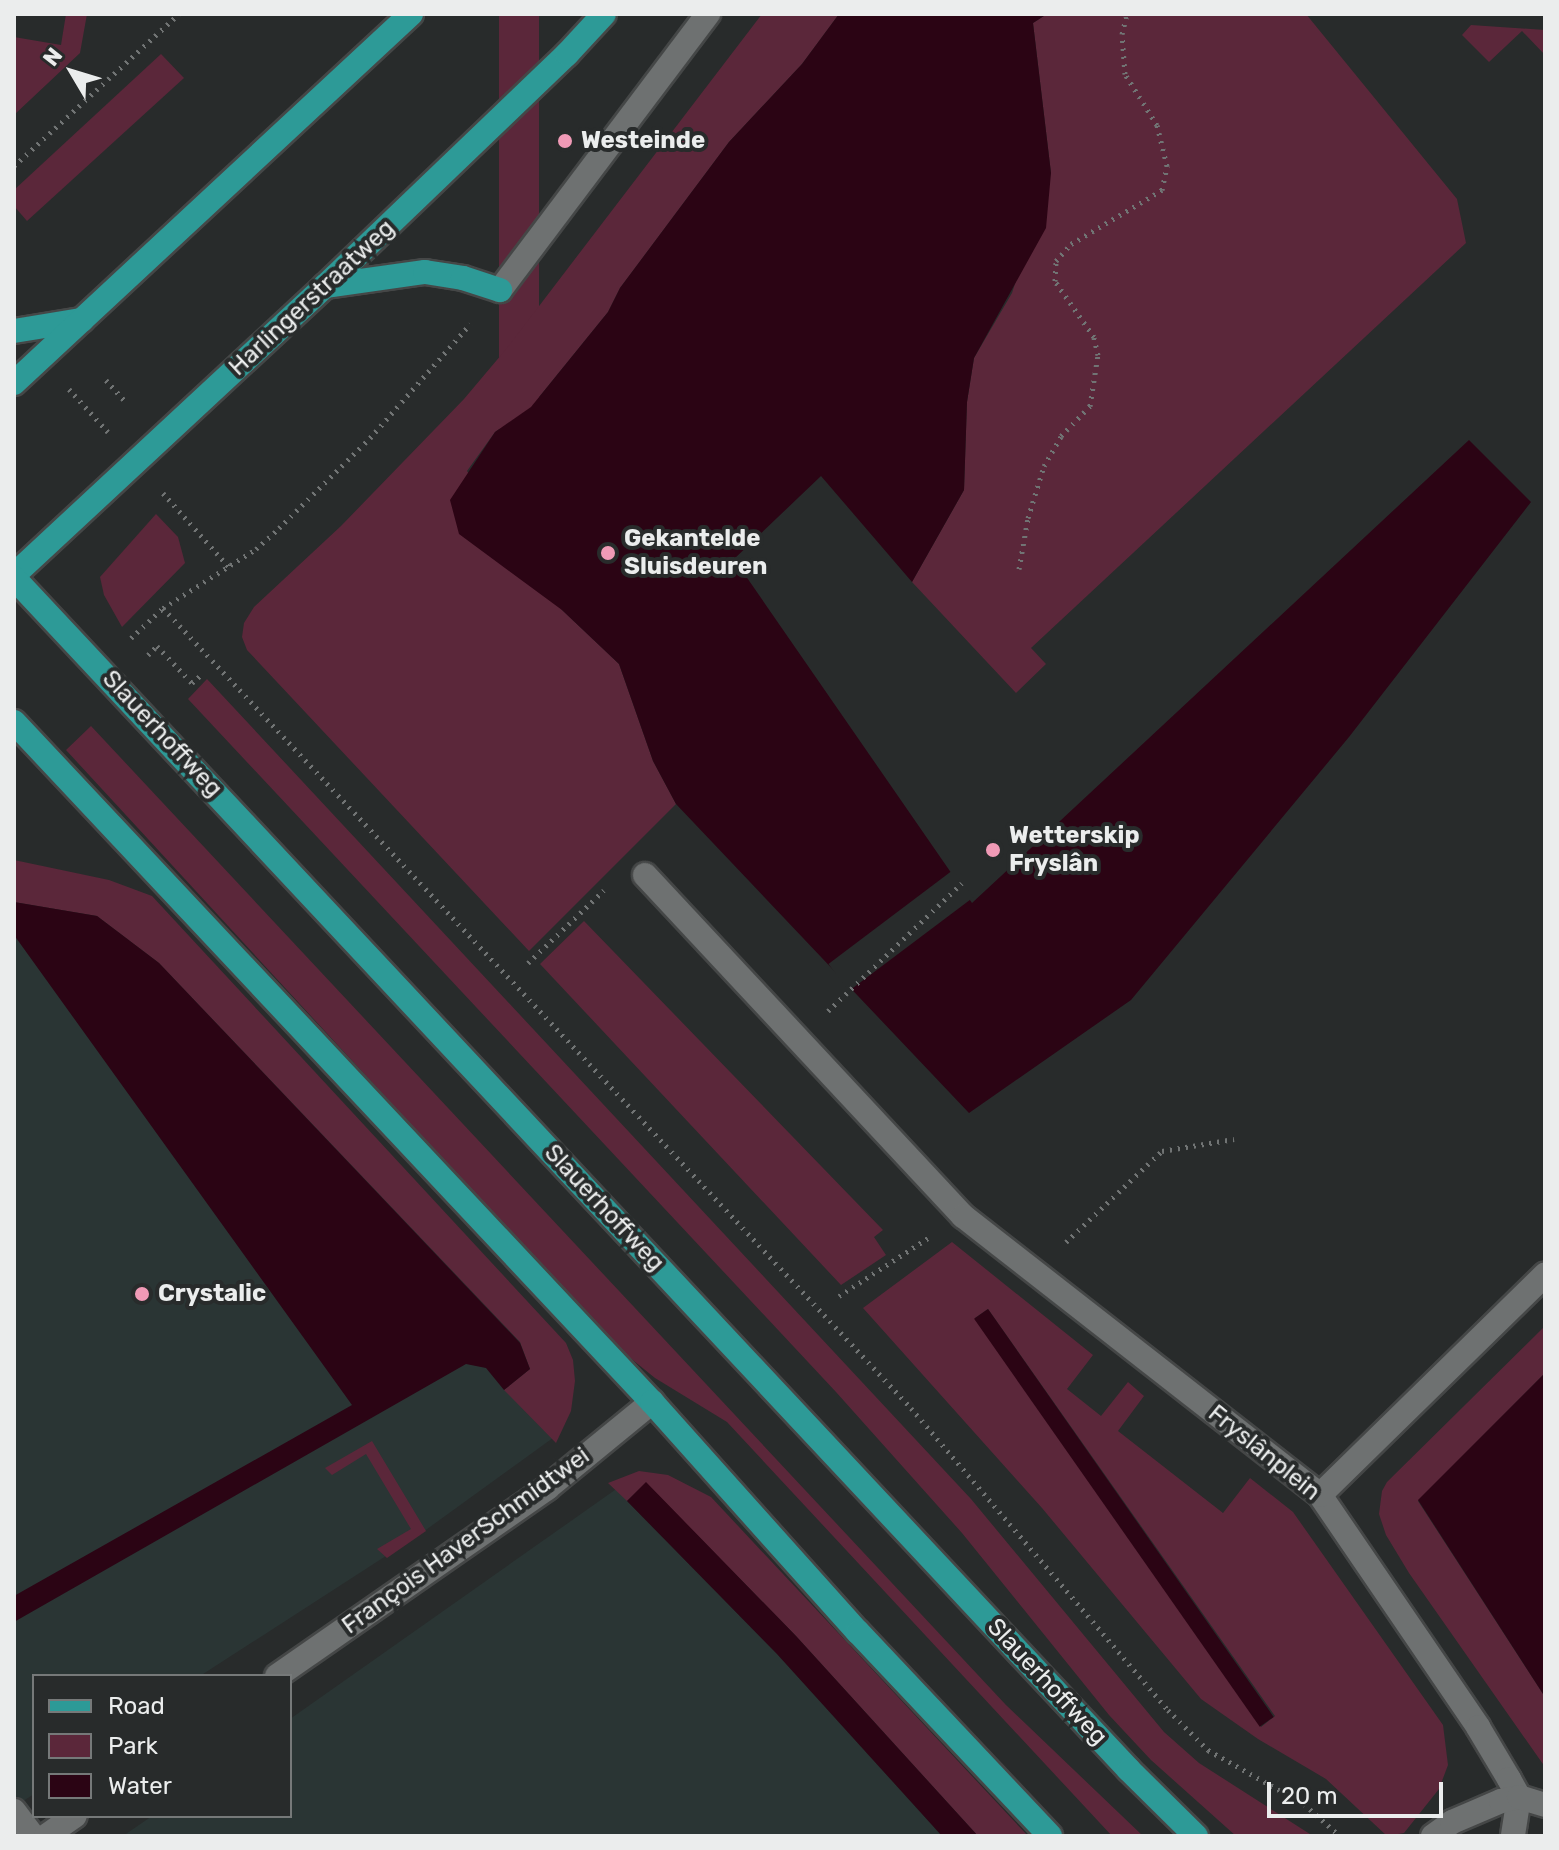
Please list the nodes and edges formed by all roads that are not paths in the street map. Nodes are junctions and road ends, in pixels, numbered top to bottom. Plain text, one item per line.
1 (411, 14) edge
2 (604, 14) edge
3 (708, 14) edge
4 (325, 286) junction
5 (500, 290) joint
6 (82, 320) junction
7 (14, 331) edge
8 (14, 383) edge
9 (14, 577) edge
10 (14, 722) edge
11 (14, 736) edge
12 (44, 753) junction
13 (645, 875) road end
14 (1545, 1275) edge
15 (652, 1402) junction
16 (1320, 1495) junction
17 (280, 1674) edge
18 (1519, 1797) junction
19 (1545, 1805) edge
20 (14, 1811) edge
21 (72, 1818) edge
22 (1517, 1832) edge
23 (33, 1836) edge
24 (46, 1836) edge
25 (1050, 1836) edge
26 (1196, 1836) edge
27 (1433, 1836) edge

1 - 6 main road
2 - 4 main road, Harlingerstraatweg
3 - 5 street
4 - 5 main road
4 - 9 main road, Harlingerstraatweg
6 - 7 main road
6 - 8 main road
9 - 26 main road, Slauerhoffweg
10 - 12 main road
11 - 12 main road
12 - 15 main road
13 - 16 street, Fryslânplein
14 - 16 street
15 - 17 street, François HaverSchmidtwei
15 - 25 main road
16 - 18 street, Fryslânplein
18 - 19 street
18 - 22 street
18 - 27 street
20 - 23 street
21 - 24 street

